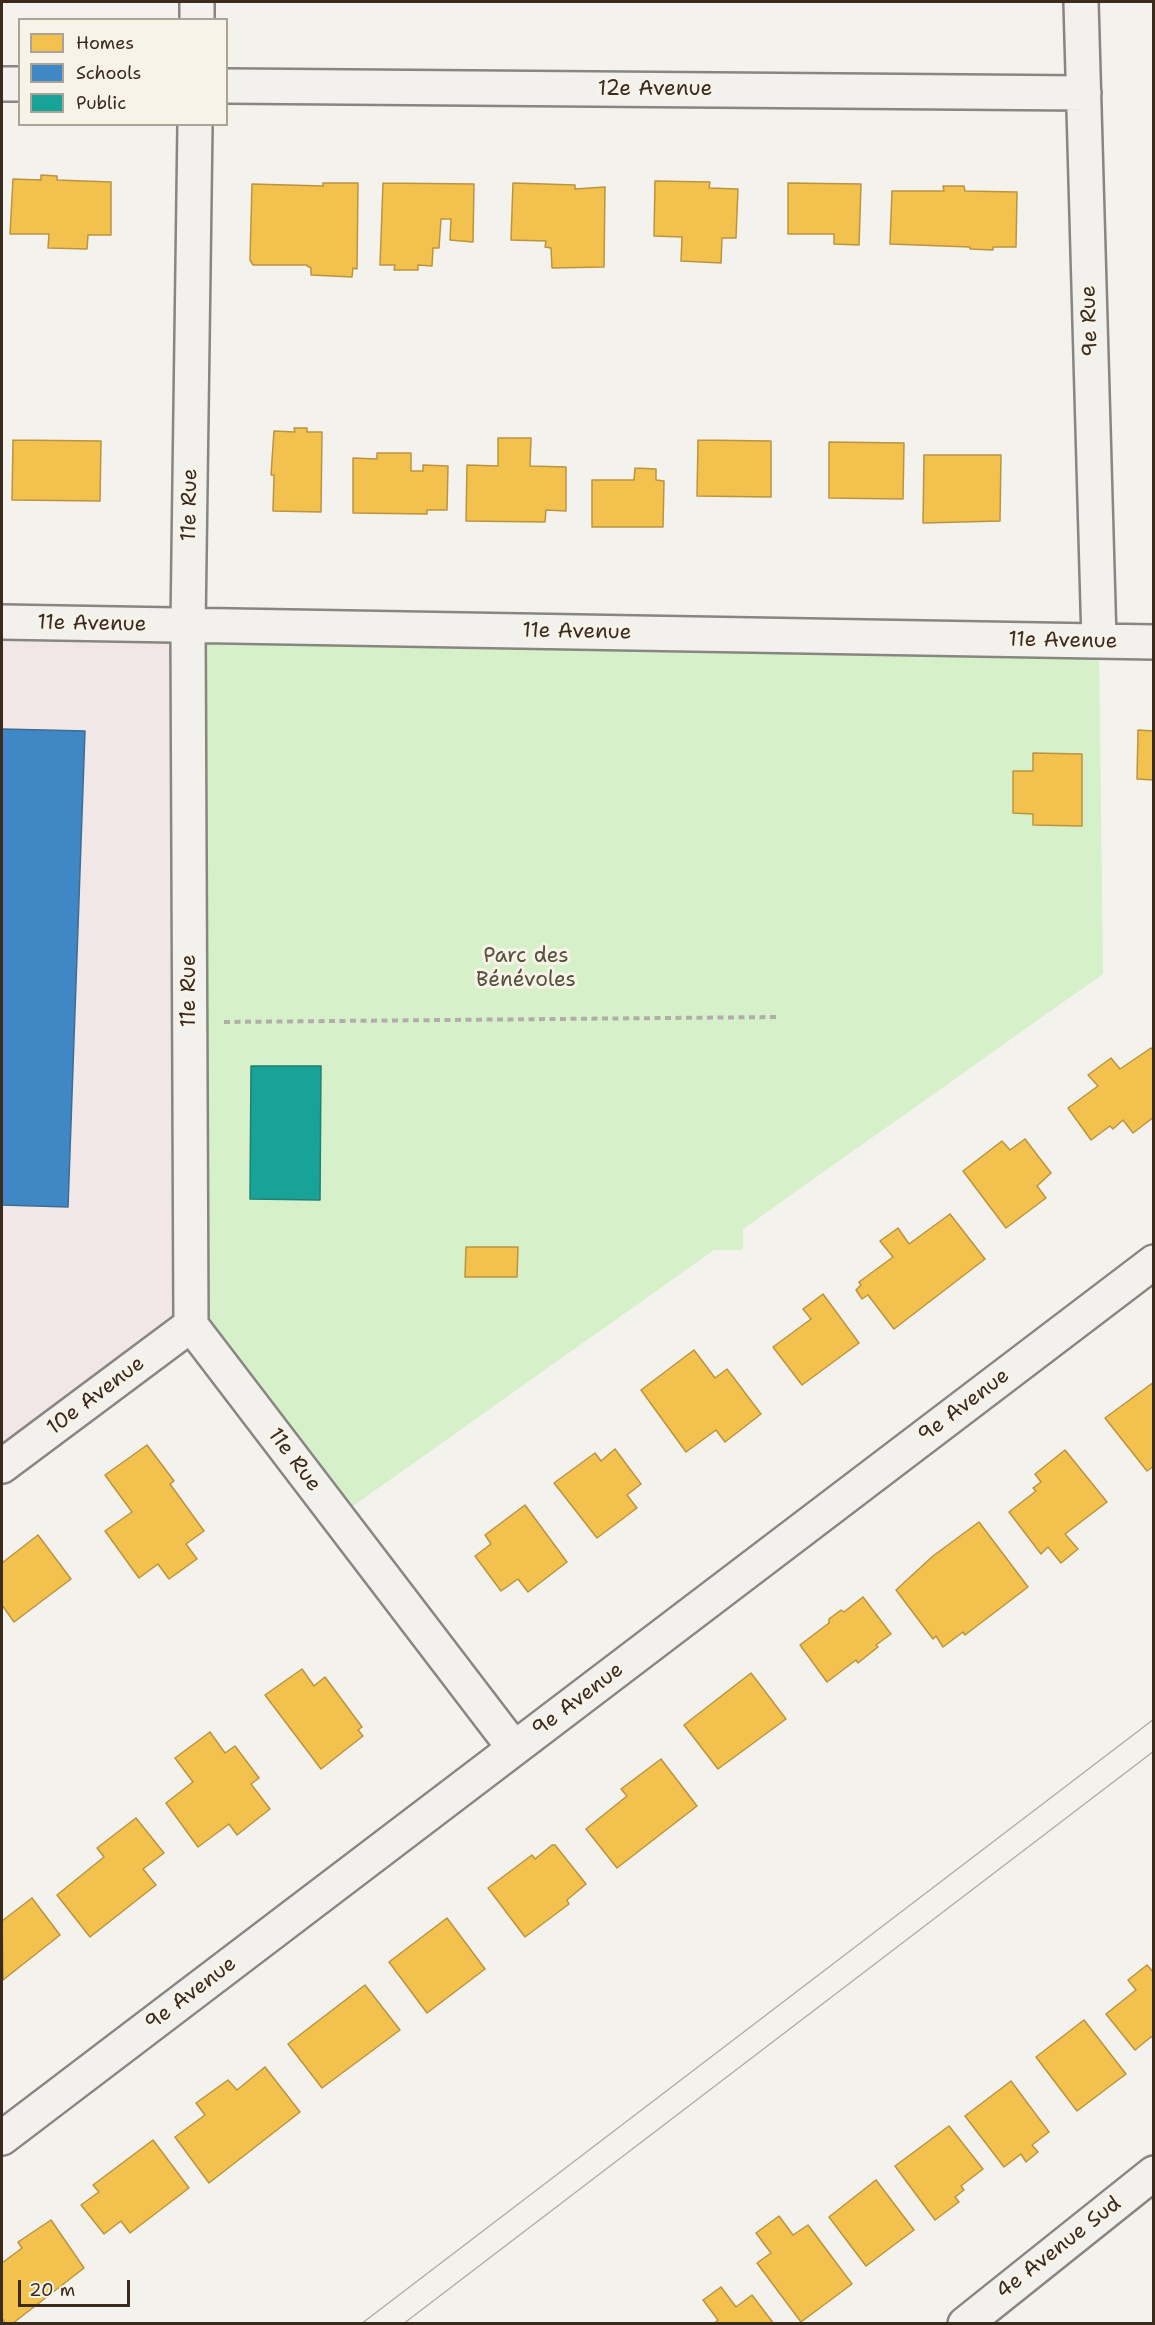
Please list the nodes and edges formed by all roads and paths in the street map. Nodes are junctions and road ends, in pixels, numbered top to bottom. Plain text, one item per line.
1 (197, 2) edge
2 (1081, 2) edge
3 (197, 18) edge
4 (2, 84) edge
5 (18, 84) edge
6 (228, 86) edge
7 (1084, 93) junction
8 (195, 126) edge
9 (2, 622) edge
10 (188, 626) junction
11 (1100, 641) junction
12 (1154, 642) edge
13 (776, 1017) dead end
14 (190, 1022) junction
15 (1154, 1262) edge
16 (191, 1325) junction
17 (2, 1466) edge
18 (514, 1748) junction
19 (2, 2138) edge
20 (1154, 2174) edge
21 (965, 2324) edge

1 - 3 street
2 - 7 street, 9e Rue
4 - 5 street
6 - 7 street, 12e Avenue
7 - 11 street, 9e Rue
8 - 10 street, 11e Rue
9 - 10 street, 11e Avenue
10 - 11 street, 11e Avenue
10 - 14 street, 11e Rue
11 - 12 street, 11e Avenue
13 - 14 path
14 - 16 street, 11e Rue
15 - 18 street, 9e Avenue
16 - 17 street, 10e Avenue
16 - 18 street, 11e Rue
18 - 19 street, 9e Avenue
20 - 21 street, 4e Avenue Sud

